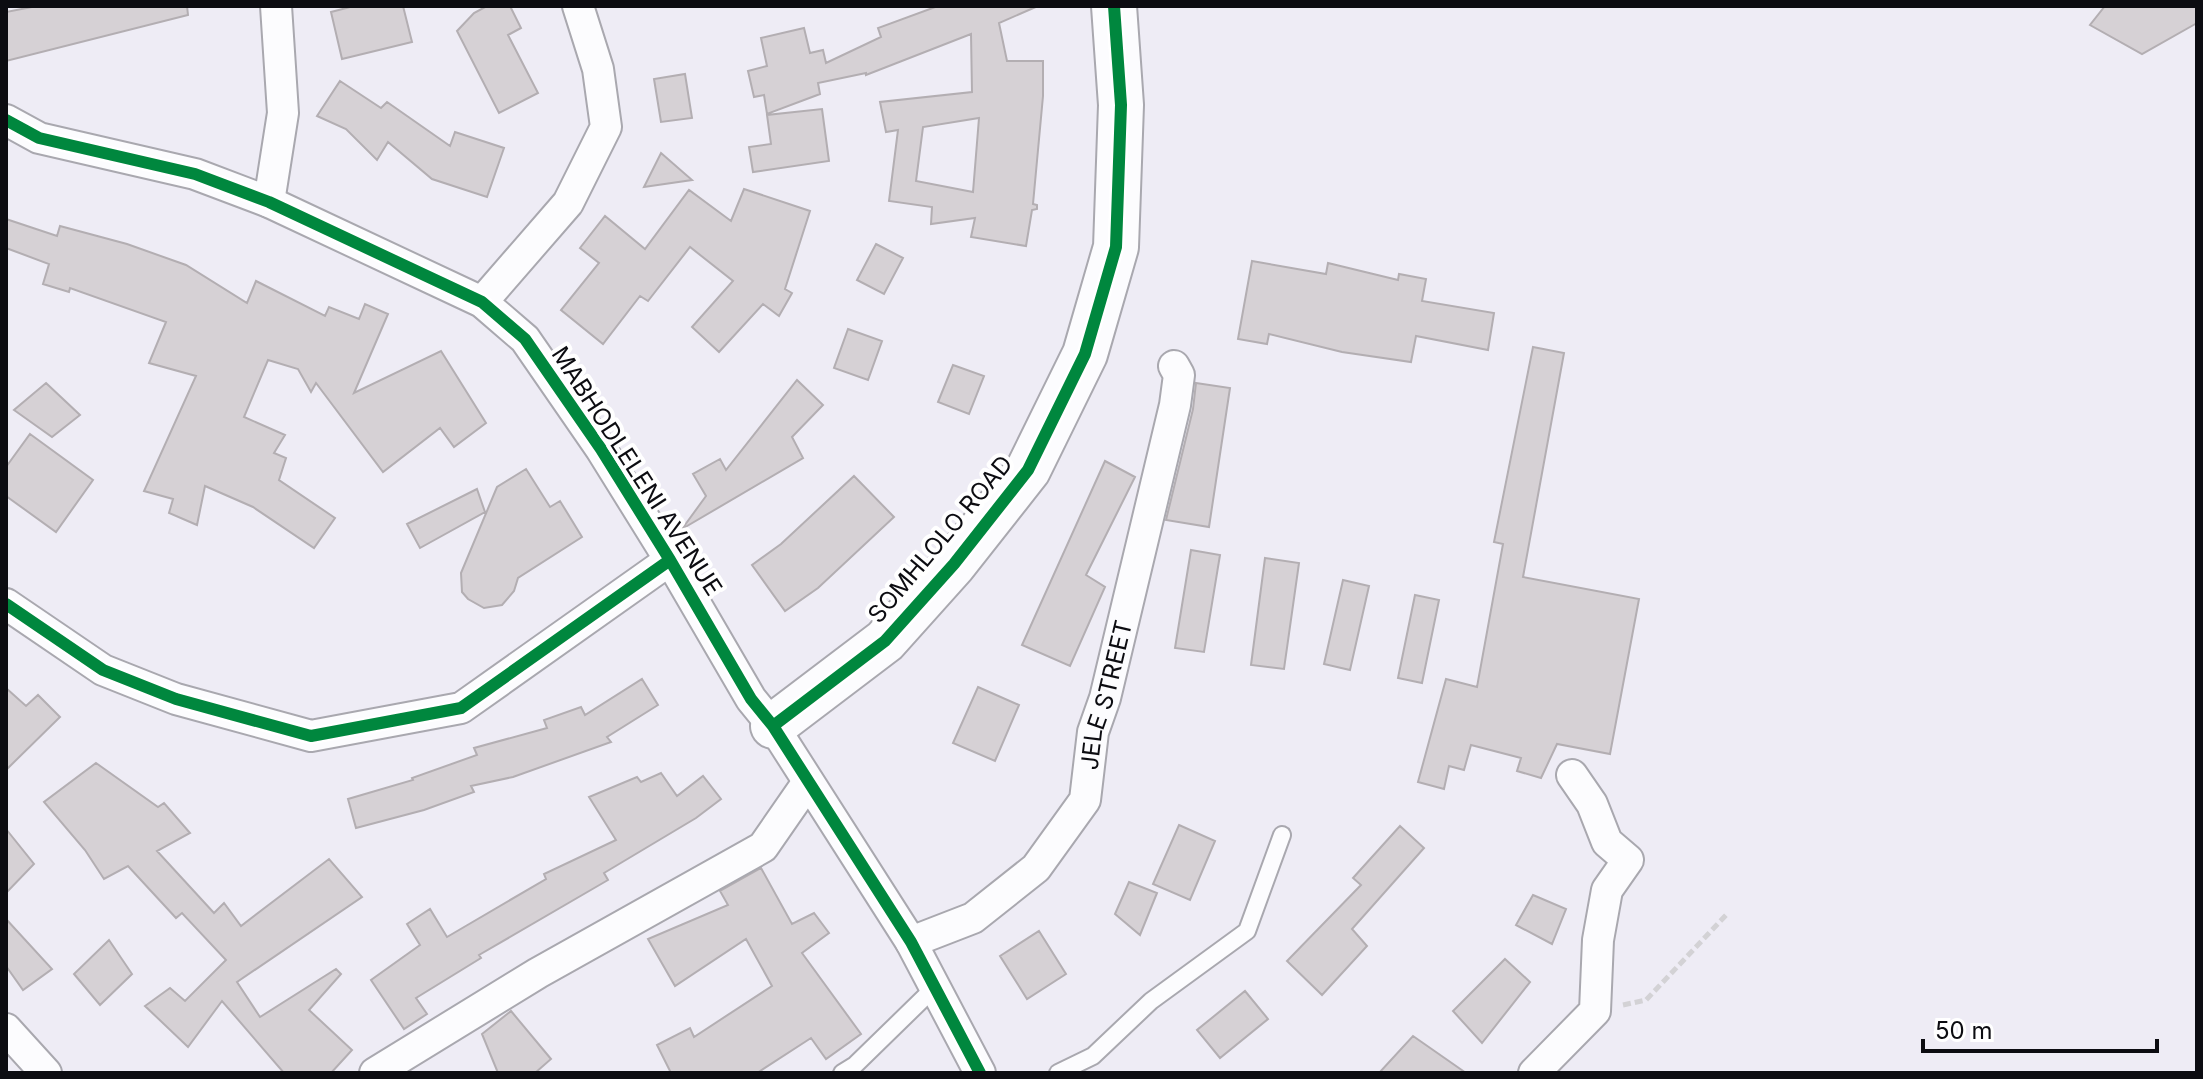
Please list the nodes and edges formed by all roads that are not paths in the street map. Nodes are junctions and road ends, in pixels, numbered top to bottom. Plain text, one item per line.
1 (276, 6) edge
2 (578, 6) edge
3 (1114, 6) edge
4 (6, 120) edge
5 (269, 202) junction
6 (482, 302) junction
7 (1174, 366) dead end
8 (670, 560) junction
9 (6, 604) edge
10 (773, 726) junction
11 (1572, 775) dead end
12 (808, 782) junction
13 (1282, 835) dead end
14 (911, 942) junction
15 (935, 987) junction
16 (6, 1029) edge
17 (46, 1073) edge
18 (375, 1073) edge
19 (842, 1073) edge
20 (980, 1073) edge
21 (1058, 1073) edge
22 (1534, 1073) edge

1 - 5 street
2 - 6 street
3 - 10 street, SOMHLOLO ROAD
4 - 5 street, MABHODLELENI AVENUE
5 - 6 street, MABHODLELENI AVENUE
6 - 8 street, MABHODLELENI AVENUE
7 - 14 street, JELE STREET
8 - 9 street
8 - 10 street, MABHODLELENI AVENUE
10 - 12 street, MABHODLELENI AVENUE
11 - 22 street
12 - 14 street, MABHODLELENI AVENUE
12 - 18 street
13 - 21 lane
14 - 15 street, MABHODLELENI AVENUE
15 - 19 lane
15 - 20 street, MABHODLELENI AVENUE
16 - 17 street

